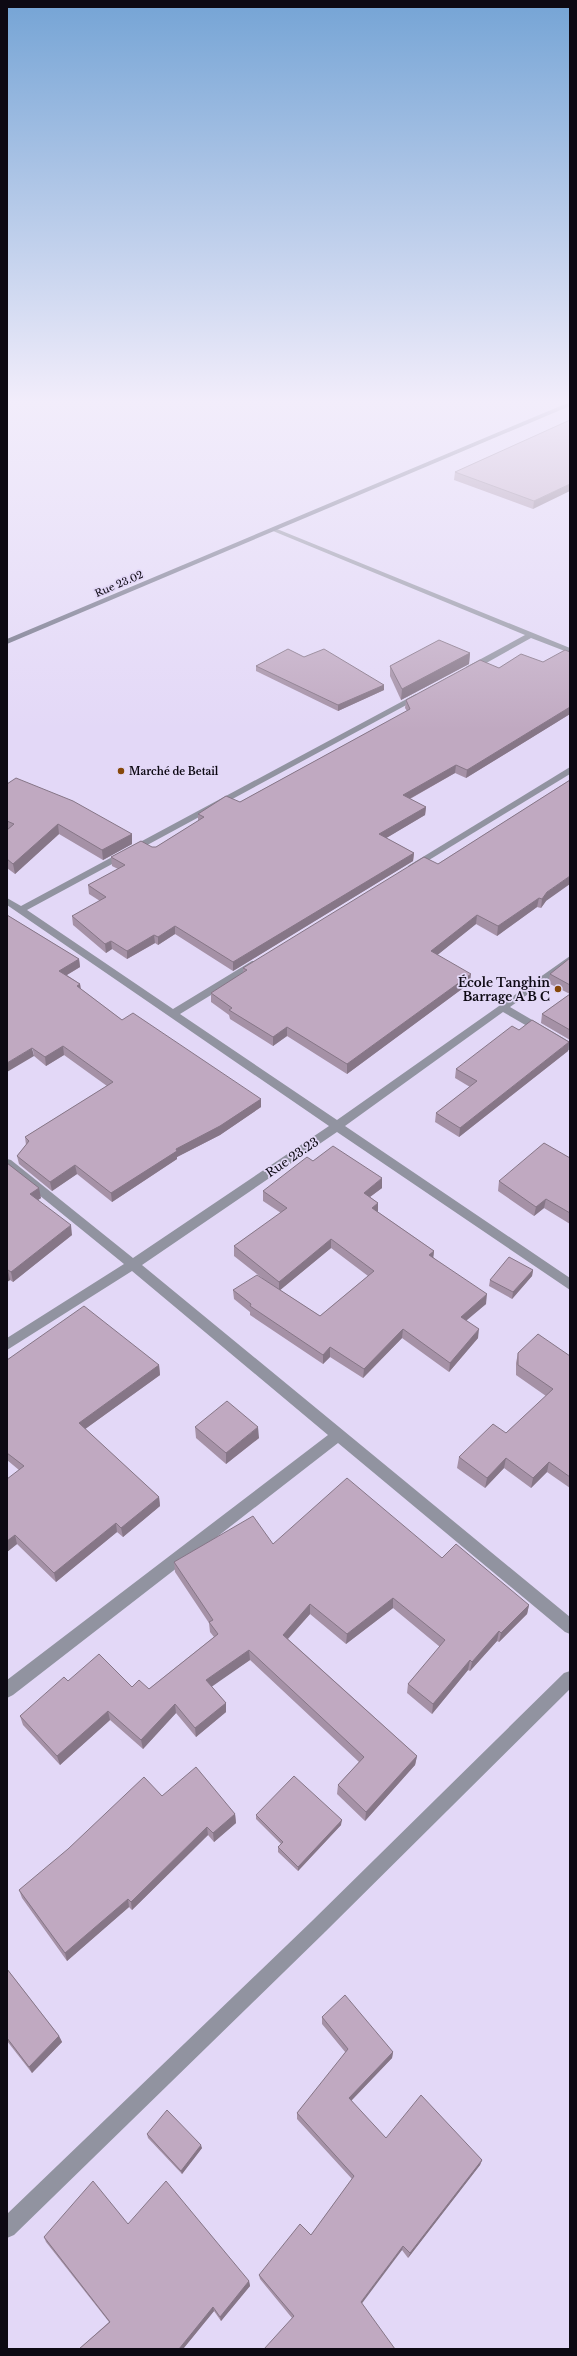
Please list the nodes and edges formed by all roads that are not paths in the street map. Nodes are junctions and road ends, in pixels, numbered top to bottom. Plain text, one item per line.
1 (320, 511) edge
2 (275, 530) junction
3 (531, 635) junction
4 (7, 642) edge
5 (570, 651) edge
6 (461, 673) edge
7 (426, 692) edge
8 (570, 770) edge
9 (401, 874) edge
10 (7, 901) edge
11 (20, 910) junction
12 (266, 956) edge
13 (570, 959) edge
14 (503, 1007) junction
15 (172, 1014) junction
16 (570, 1047) edge
17 (337, 1126) junction
18 (7, 1163) edge
19 (134, 1264) junction
20 (570, 1285) edge
21 (7, 1345) edge
22 (338, 1435) junction
23 (570, 1627) edge
24 (570, 1678) edge
25 (7, 1690) edge
26 (7, 2228) edge

1 - 2 street, Rue 23.02
2 - 3 street
2 - 4 street, Rue 23.02
3 - 5 street
3 - 6 street
7 - 11 street
8 - 9 street
10 - 11 street
11 - 15 street
12 - 15 street
13 - 14 street, Rue 23.23
14 - 16 street
14 - 17 street, Rue 23.23
15 - 17 street
17 - 19 street, Rue 23.23
17 - 20 street
18 - 19 street
19 - 21 street, Rue 23.23
19 - 22 street
22 - 23 street
22 - 25 street
24 - 26 street

